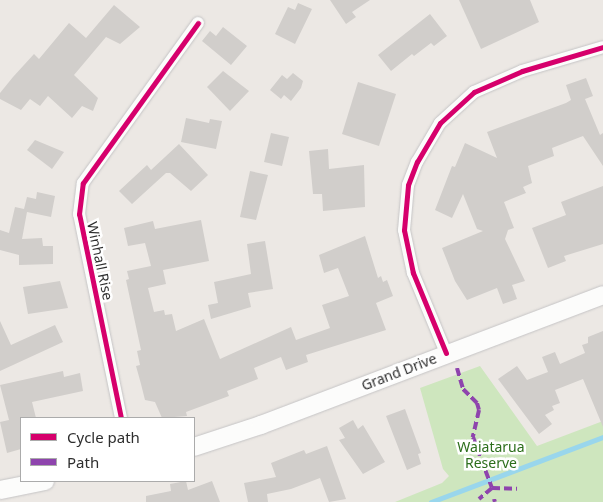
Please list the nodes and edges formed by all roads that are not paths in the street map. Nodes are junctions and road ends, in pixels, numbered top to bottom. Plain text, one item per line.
1 (198, 23) dead end
2 (603, 47) edge
3 (603, 295) edge
4 (446, 353) junction
5 (121, 417) edge
6 (195, 447) edge
7 (40, 482) edge
8 (0, 490) edge

1 - 5 street, Winhall Rise
2 - 4 street
3 - 4 main road, Grand Drive
4 - 6 main road, Grand Drive
7 - 8 main road

